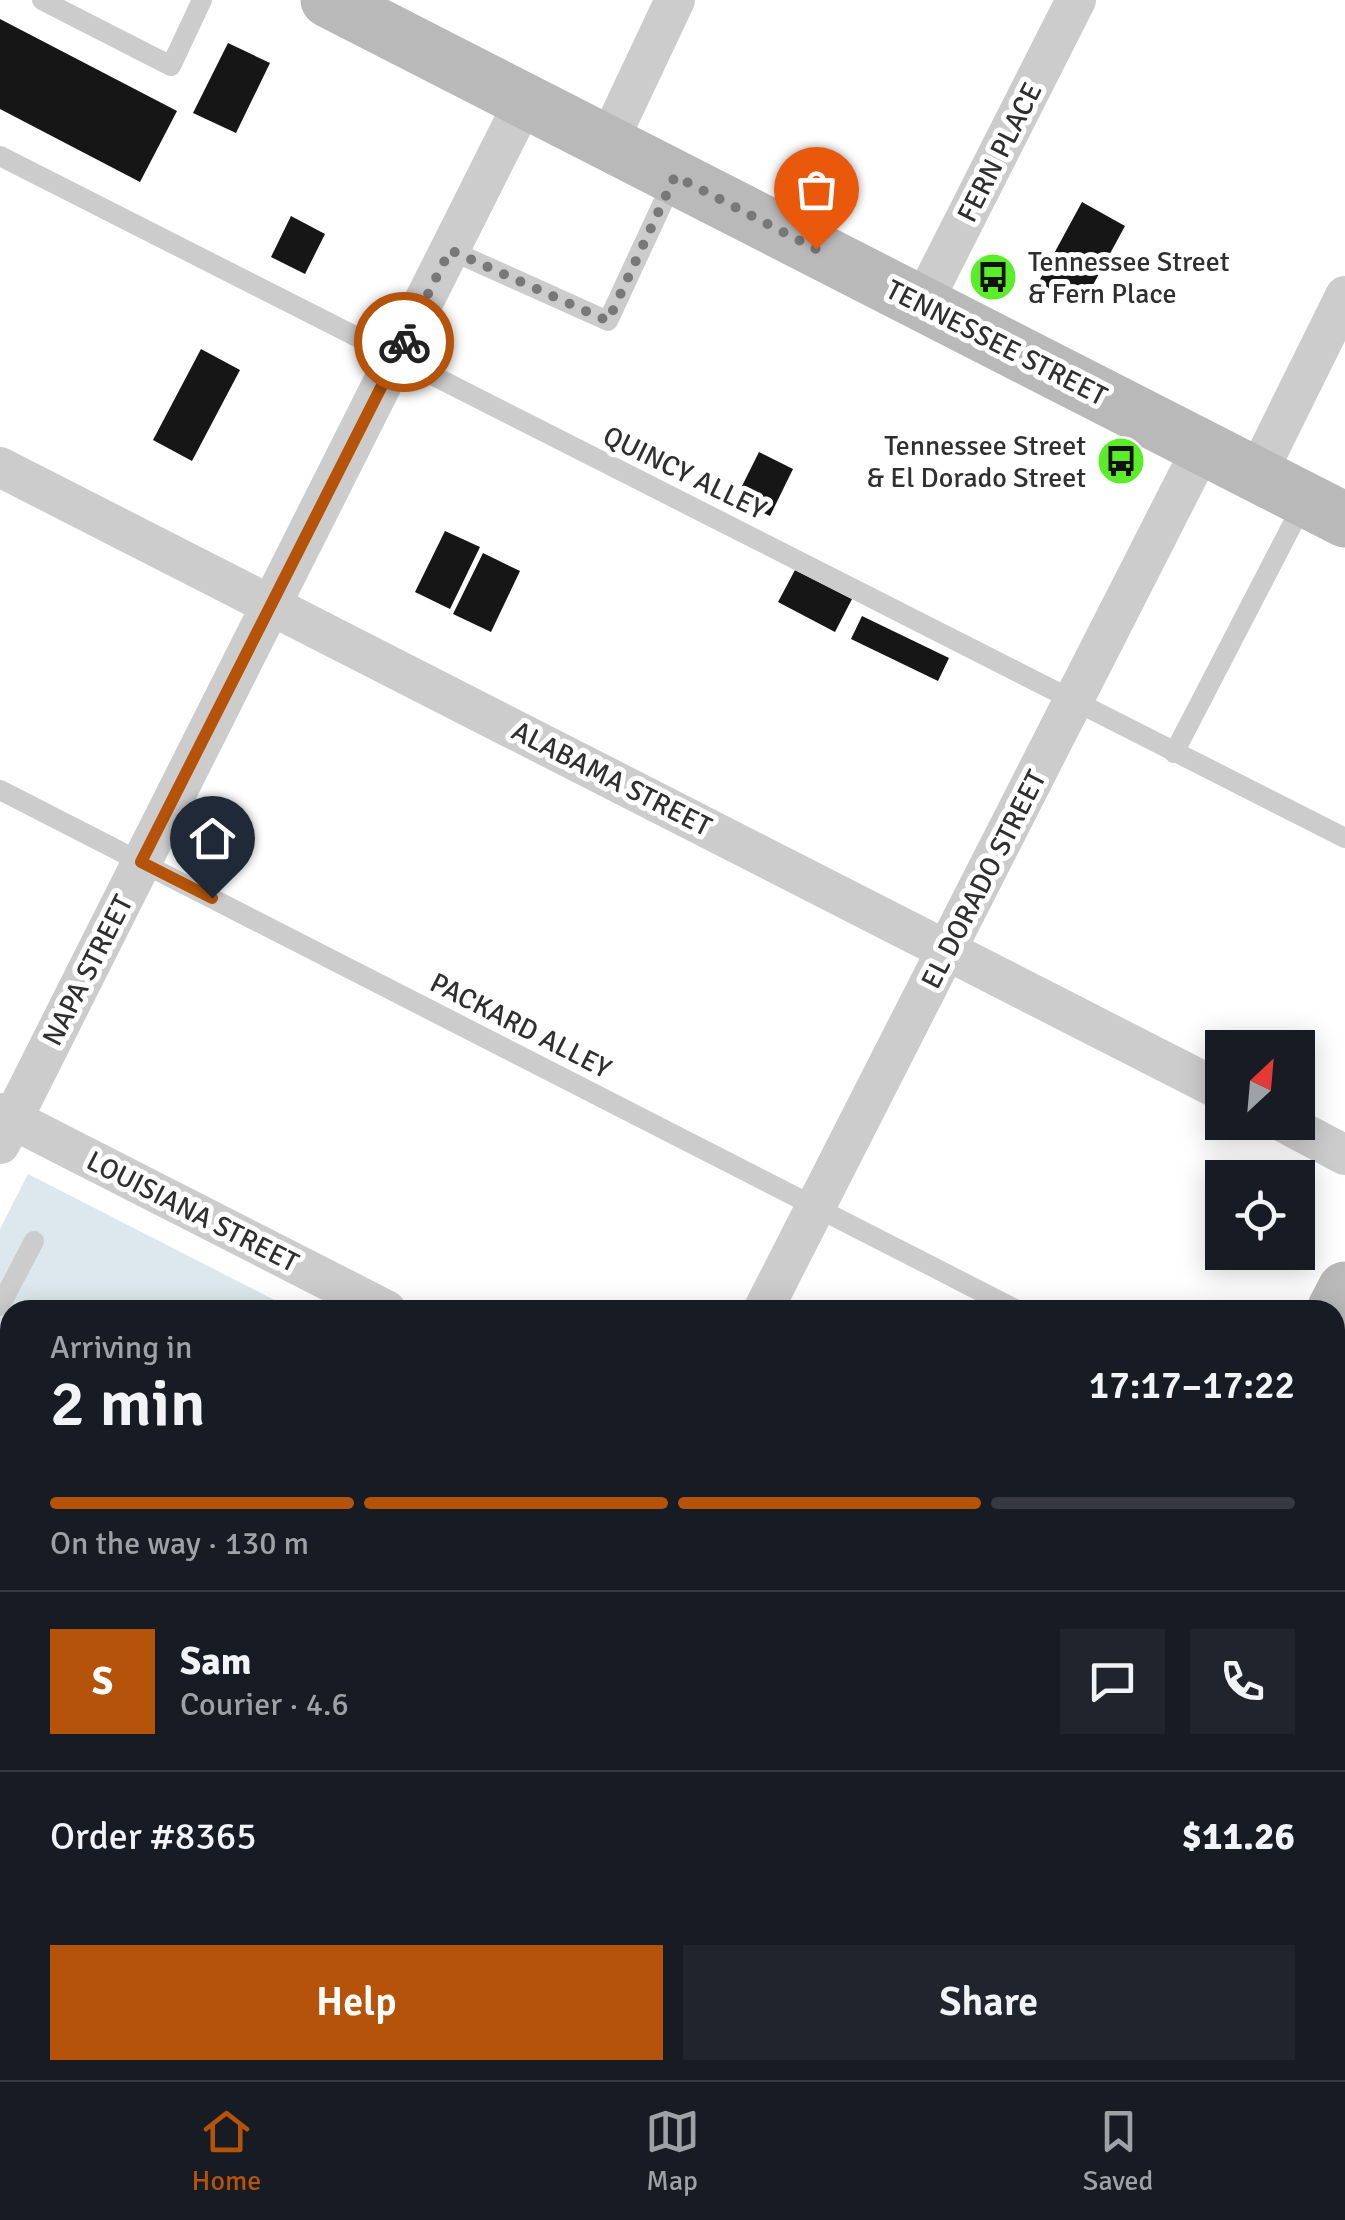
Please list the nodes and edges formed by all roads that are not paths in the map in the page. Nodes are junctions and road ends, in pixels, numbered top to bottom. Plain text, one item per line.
1 (42, 0) edge
2 (202, 0) edge
3 (328, 0) edge
4 (675, 0) edge
5 (1076, 0) edge
6 (525, 100) junction
7 (608, 142) junction
8 (0, 156) edge
9 (675, 176) junction
10 (450, 250) junction
11 (1345, 296) edge
12 (922, 304) junction
13 (396, 359) junction
14 (1202, 448) junction
15 (0, 467) edge
16 (1256, 476) junction
17 (1325, 510) edge
18 (270, 605) junction
19 (1073, 703) junction
20 (1174, 753) junction
21 (0, 790) edge
22 (1345, 838) edge
23 (141, 862) junction
24 (948, 948) junction
25 (1205, 1082) edge
26 (4, 1125) edge
27 (1315, 1139) edge
28 (1345, 1155) edge
29 (816, 1207) junction
30 (34, 1242) dead end
31 (3, 1300) edge
32 (365, 1300) edge
33 (768, 1300) edge
34 (997, 1300) edge

1 - 2 lane
3 - 6 main road, TENNESSEE STREET
4 - 7 street
5 - 12 street, FERN PLACE
6 - 7 main road, TENNESSEE STREET
6 - 10 street, NAPA STREET
7 - 9 main road, TENNESSEE STREET
8 - 13 lane, QUINCY ALLEY
9 - 10 lane
9 - 12 main road, TENNESSEE STREET
10 - 13 street, NAPA STREET
11 - 16 street
12 - 14 main road, TENNESSEE STREET
13 - 18 street, NAPA STREET
13 - 19 lane, QUINCY ALLEY
14 - 16 main road, TENNESSEE STREET
14 - 19 street, EL DORADO STREET
15 - 18 street, ALABAMA STREET
16 - 17 main road, TENNESSEE STREET
17 - 20 lane
18 - 23 street, NAPA STREET
18 - 24 street, ALABAMA STREET
19 - 20 lane, QUINCY ALLEY
19 - 24 street, EL DORADO STREET
20 - 22 lane, QUINCY ALLEY
21 - 23 lane, PACKARD ALLEY
23 - 26 street, NAPA STREET
23 - 29 lane, PACKARD ALLEY
24 - 25 street, ALABAMA STREET
24 - 29 street, EL DORADO STREET
26 - 32 street, LOUISIANA STREET
27 - 28 street
29 - 33 street, EL DORADO STREET
29 - 34 lane, PACKARD ALLEY
30 - 31 lane

